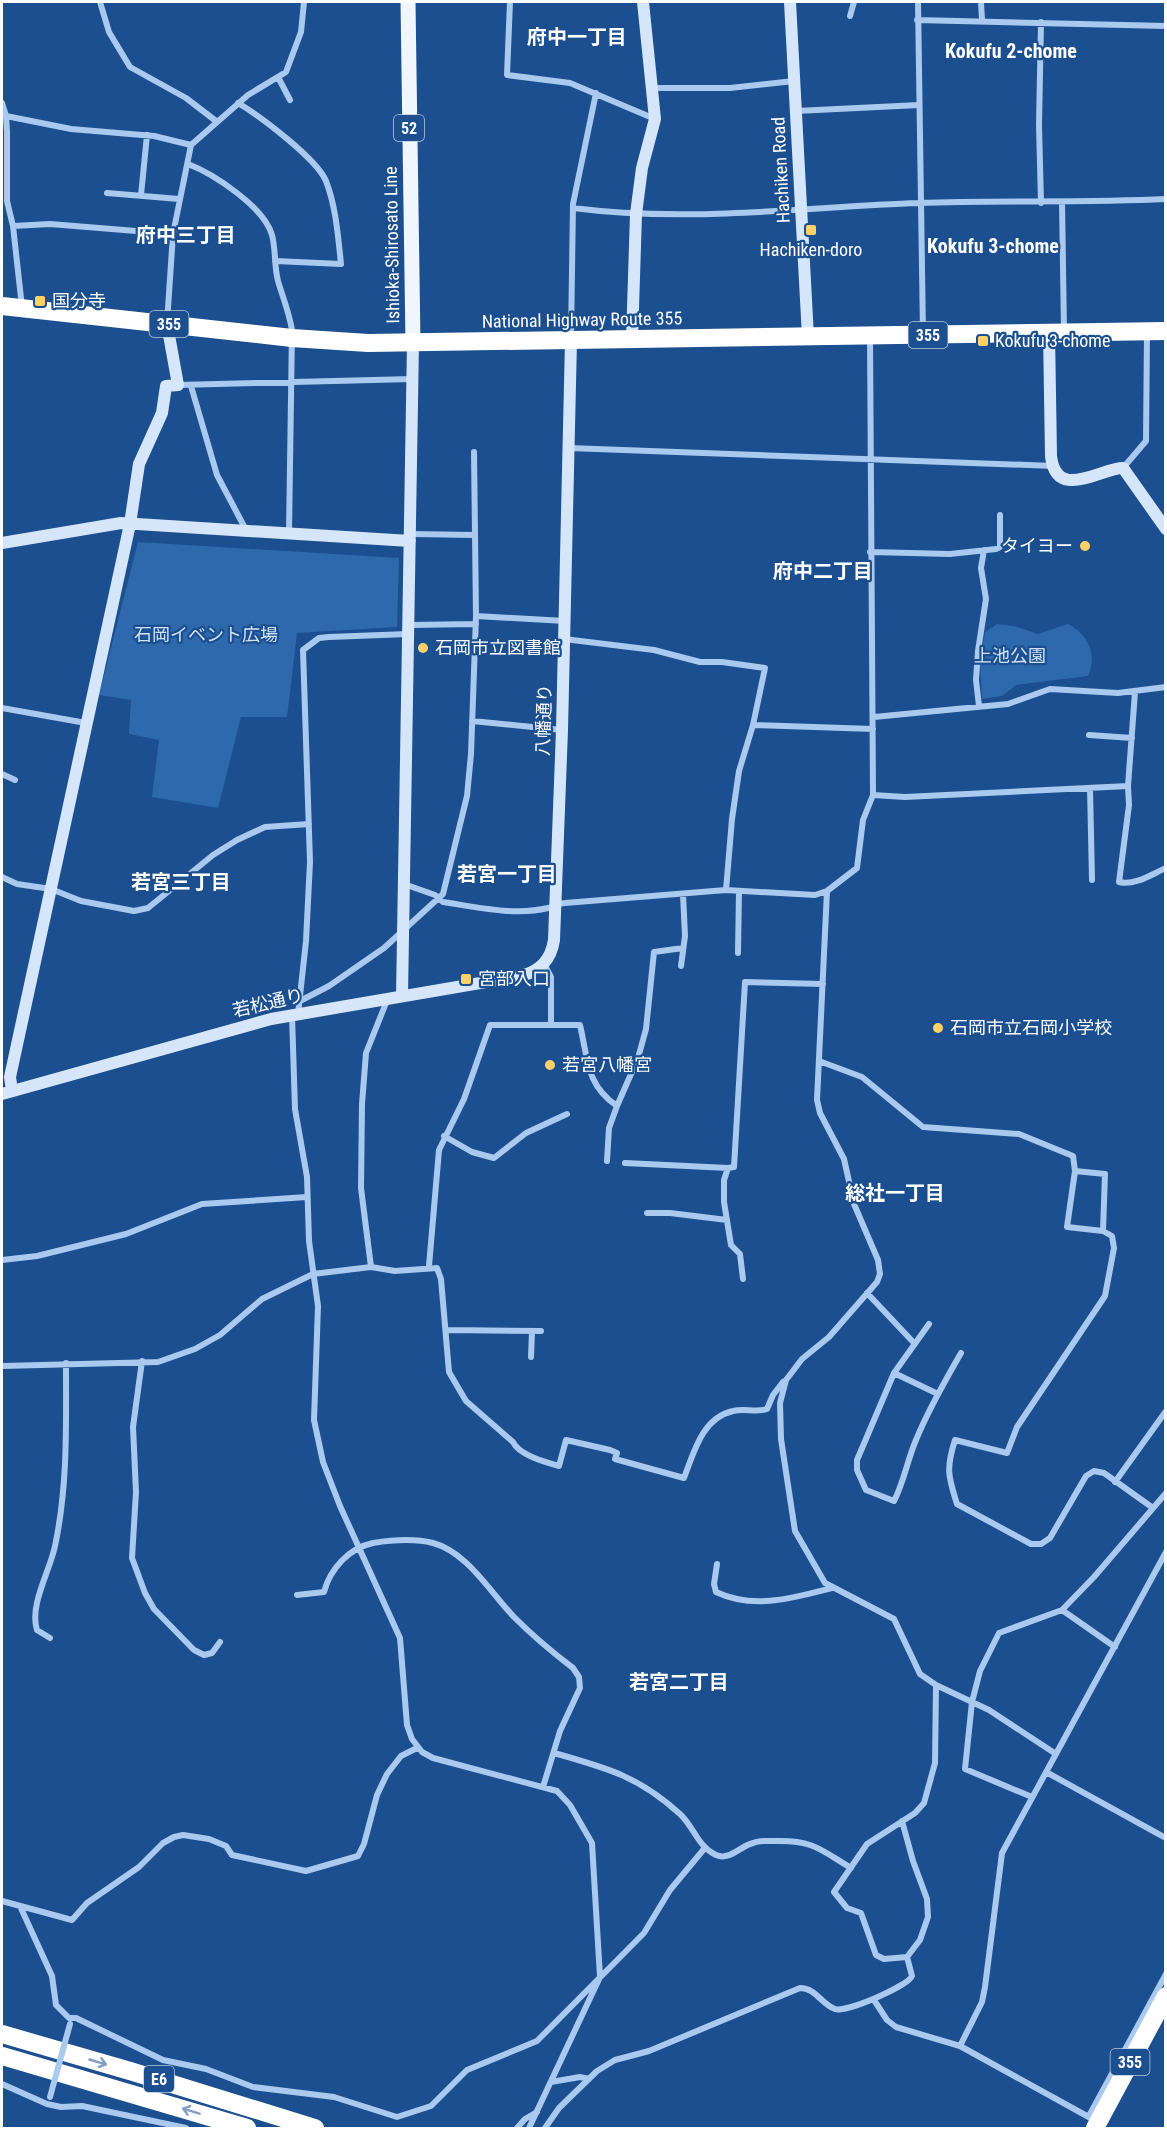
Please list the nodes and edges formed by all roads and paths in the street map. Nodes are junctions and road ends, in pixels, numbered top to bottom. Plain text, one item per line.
1 (100, 2) edge
2 (304, 2) edge
3 (408, 2) edge
4 (510, 2) edge
5 (643, 2) edge
6 (790, 2) edge
7 (854, 2) edge
8 (918, 2) edge
9 (981, 2) edge
10 (850, 16) dead end
11 (917, 20) junction
12 (982, 20) junction
13 (1041, 22) junction
14 (1166, 26) edge
15 (278, 77) junction
16 (794, 81) junction
17 (653, 88) junction
18 (596, 93) junction
19 (290, 100) dead end
20 (238, 103) junction
21 (919, 105) junction
22 (3, 109) edge
23 (796, 111) junction
24 (655, 119) junction
25 (216, 121) junction
26 (147, 135) junction
27 (191, 145) junction
28 (188, 164) junction
29 (107, 193) dead end
30 (141, 195) junction
31 (179, 199) junction
32 (1166, 199) edge
33 (1062, 202) junction
34 (920, 203) junction
35 (1041, 203) junction
36 (573, 208) junction
37 (5, 209) edge
38 (801, 210) junction
39 (636, 214) junction
40 (13, 226) junction
41 (173, 234) junction
42 (275, 261) junction
43 (2, 306) edge
44 (22, 308) junction
45 (167, 324) junction
46 (1147, 332) junction
47 (1166, 332) edge
48 (1057, 333) junction
49 (923, 335) junction
50 (870, 336) junction
51 (808, 337) junction
52 (292, 338) junction
53 (632, 340) junction
54 (571, 341) junction
55 (413, 343) junction
56 (414, 379) junction
57 (291, 382) junction
58 (184, 386) junction
59 (569, 448) junction
60 (474, 452) dead end
61 (870, 459) junction
62 (1054, 466) junction
63 (1124, 468) junction
64 (1000, 515) dead end
65 (130, 524) junction
66 (1166, 529) edge
67 (246, 530) junction
68 (289, 533) junction
69 (475, 535) junction
70 (411, 537) junction
71 (2, 543) edge
72 (984, 550) junction
73 (870, 552) junction
74 (476, 616) junction
75 (565, 621) junction
76 (476, 624) junction
77 (409, 629) junction
78 (564, 639) junction
79 (1166, 687) edge
80 (1134, 692) junction
81 (979, 706) junction
82 (2, 708) edge
83 (874, 717) junction
84 (472, 721) junction
85 (86, 723) junction
86 (753, 725) junction
87 (873, 729) junction
88 (562, 730) junction
89 (1089, 735) dead end
90 (1132, 738) junction
91 (2, 774) edge
92 (15, 780) dead end
93 (1128, 786) junction
94 (1090, 788) junction
95 (873, 795) junction
96 (309, 824) junction
97 (1166, 868) edge
98 (2, 877) edge
99 (1092, 879) dead end
100 (404, 884) junction
101 (51, 889) junction
102 (726, 890) junction
103 (739, 891) junction
104 (827, 891) junction
105 (683, 894) junction
106 (439, 899) junction
107 (555, 904) junction
108 (403, 931) junction
109 (683, 948) junction
110 (738, 953) dead end
111 (544, 964) junction
112 (681, 966) dead end
113 (823, 984) junction
114 (402, 996) junction
115 (388, 998) junction
116 (296, 1010) junction
117 (551, 1023) junction
118 (819, 1061) junction
119 (7, 1093) edge
120 (617, 1106) junction
121 (567, 1114) dead end
122 (444, 1136) junction
123 (608, 1161) dead end
124 (625, 1163) dead end
125 (729, 1168) junction
126 (1075, 1171) junction
127 (307, 1197) junction
128 (647, 1213) dead end
129 (727, 1220) junction
130 (1103, 1231) junction
131 (2, 1260) edge
132 (429, 1266) junction
133 (371, 1268) junction
134 (313, 1274) junction
135 (743, 1279) dead end
136 (867, 1293) junction
137 (929, 1324) dead end
138 (447, 1330) junction
139 (532, 1331) junction
140 (541, 1331) dead end
141 (915, 1344) junction
142 (961, 1353) dead end
143 (531, 1357) dead end
144 (142, 1361) junction
145 (66, 1363) junction
146 (5, 1366) edge
147 (2, 1372) edge
148 (894, 1373) junction
149 (786, 1380) junction
150 (938, 1394) junction
151 (1166, 1411) edge
152 (1114, 1482) junction
153 (1166, 1493) edge
154 (1153, 1508) junction
155 (359, 1546) junction
156 (1166, 1552) edge
157 (717, 1564) dead end
158 (832, 1588) junction
159 (297, 1595) dead end
160 (1062, 1610) junction
161 (50, 1638) dead end
162 (220, 1642) dead end
163 (1115, 1647) junction
164 (936, 1685) junction
165 (972, 1702) junction
166 (417, 1748) junction
167 (554, 1753) junction
168 (1056, 1754) junction
169 (1046, 1772) junction
170 (543, 1787) junction
171 (1032, 1797) junction
172 (902, 1821) junction
173 (1166, 1838) edge
174 (704, 1849) junction
175 (851, 1868) junction
176 (2, 1900) edge
177 (20, 1906) junction
178 (907, 1957) junction
179 (1166, 1974) edge
180 (600, 1977) junction
181 (1166, 1996) edge
182 (874, 2000) junction
183 (70, 2021) junction
184 (2, 2034) edge
185 (960, 2046) junction
186 (2, 2056) edge
187 (589, 2079) junction
188 (551, 2082) junction
189 (2, 2084) edge
190 (47, 2104) junction
191 (538, 2111) junction
192 (1094, 2122) edge
193 (186, 2128) edge
194 (246, 2128) edge
195 (315, 2128) edge
196 (517, 2128) edge
197 (529, 2128) edge
198 (545, 2128) edge

1 - 25 street
2 - 15 street
3 - 55 main road, Ishioka-Shirosato Line / 52
4 - 18 street
5 - 17 street
6 - 16 street, Hachiken Road
7 - 10 street
8 - 11 street
9 - 12 street
11 - 12 street
11 - 21 street
12 - 13 street
13 - 14 street
13 - 35 street
15 - 19 street
15 - 20 street
16 - 17 street
16 - 23 street, Hachiken Road
17 - 24 street
18 - 24 street
18 - 36 street
20 - 25 street
20 - 42 street
21 - 23 street
21 - 34 street
22 - 26 street
22 - 37 street
23 - 38 street, Hachiken Road
24 - 39 street
25 - 27 street
26 - 27 street
26 - 30 street
27 - 28 street
28 - 31 street
28 - 42 street
29 - 30 street
30 - 31 street
31 - 41 street
32 - 33 street
33 - 35 street
33 - 48 street
34 - 35 street
34 - 38 street
34 - 49 street
36 - 39 street
36 - 54 street
37 - 40 street
38 - 39 street
38 - 51 street, Hachiken Road
39 - 53 street
40 - 41 street
40 - 44 street
41 - 45 street
42 - 52 street
43 - 44 highway, National Highway Route 355 / 355
44 - 45 highway, National Highway Route 355 / 355
45 - 52 highway, National Highway Route 355 / 355
45 - 58 street
46 - 47 highway, National Highway Route 355 / 355
46 - 48 highway, National Highway Route 355 / 355
46 - 63 street
48 - 49 highway, National Highway Route 355 / 355
48 - 62 street
49 - 50 highway, National Highway Route 355 / 355
50 - 51 highway, National Highway Route 355 / 355
50 - 61 street
51 - 53 highway, National Highway Route 355 / 355
52 - 55 highway, National Highway Route 355 / 355
52 - 57 street
53 - 54 highway, National Highway Route 355 / 355
54 - 55 highway, National Highway Route 355 / 355
54 - 59 street, 八幡通り
55 - 56 street
56 - 57 street
56 - 70 street
57 - 58 street
57 - 68 street
58 - 65 street
58 - 67 street
59 - 61 street
59 - 75 street, 八幡通り
60 - 69 street
61 - 62 street
61 - 73 street
62 - 63 street
63 - 66 street
64 - 72 street
65 - 67 street
65 - 71 street
65 - 85 street
67 - 68 street
68 - 70 street
69 - 70 street
69 - 74 street
70 - 77 street
72 - 73 street
72 - 81 street
73 - 83 street
74 - 75 street
74 - 76 street
75 - 78 street, 八幡通り
76 - 77 street
76 - 84 street
77 - 96 street
77 - 100 street
78 - 86 street
78 - 88 street, 八幡通り
79 - 80 street
80 - 81 street
80 - 90 street
81 - 83 street
82 - 85 street
83 - 87 street
84 - 88 street
84 - 106 street
85 - 101 street
86 - 87 street
86 - 102 street
87 - 95 street
88 - 107 street, 八幡通り
89 - 90 street
90 - 93 street
91 - 92 street
93 - 94 street
93 - 97 street
94 - 95 street
94 - 99 street
95 - 104 street
96 - 101 street
96 - 116 street
98 - 101 street
100 - 106 street
100 - 108 street
101 - 119 street
102 - 103 street
102 - 105 street
103 - 104 street
103 - 110 street
104 - 113 street
105 - 107 street
105 - 109 street
106 - 107 street
106 - 108 street
107 - 111 street, 八幡通り
108 - 114 street
108 - 116 street
109 - 112 street
109 - 120 street
111 - 114 street, 若松通り
111 - 117 street
113 - 118 street
113 - 125 street
114 - 115 street, 若松通り
115 - 116 street, 若松通り
115 - 133 street
116 - 119 street, 若松通り
116 - 127 street
117 - 120 street
117 - 122 street
118 - 126 street
118 - 136 street
120 - 123 street
121 - 122 street
122 - 132 street
124 - 125 street
125 - 129 street
126 - 130 street
126 - 130 street
127 - 131 street
127 - 134 street
128 - 129 street
129 - 135 street
130 - 152 street
132 - 133 street
132 - 138 street
133 - 134 street
134 - 144 street
134 - 155 street
136 - 141 street
136 - 149 street
137 - 141 street
138 - 139 street
138 - 149 street
139 - 140 street
139 - 143 street
141 - 148 street
142 - 150 street
144 - 145 street
144 - 162 street
145 - 146 street
145 - 161 street
146 - 147 street
148 - 150 street
148 - 150 street
149 - 158 street
151 - 152 street
152 - 154 street
153 - 154 street
154 - 160 street
155 - 159 street
155 - 166 street
155 - 167 street
156 - 163 street
157 - 158 street
158 - 164 street
160 - 163 street
160 - 165 street
163 - 168 street
164 - 165 street
164 - 172 street
165 - 168 street
165 - 171 street
166 - 170 street
166 - 177 street
167 - 170 street
167 - 174 street
168 - 169 street
169 - 171 street
169 - 173 street
170 - 180 street
171 - 185 street
172 - 175 street
172 - 178 street
174 - 175 street
174 - 180 street
175 - 178 street
176 - 177 street
177 - 183 street
178 - 182 street
179 - 192 street
180 - 183 street
180 - 188 street
181 - 192 highway, 355
182 - 185 street
182 - 187 street
183 - 190 street, bridge
184 -> 195 highway, E6
185 - 192 street
194 -> 186 highway, E6
187 - 188 street
187 - 198 street
188 - 191 street
189 - 190 street
190 - 193 street
191 - 196 street
191 - 197 street

